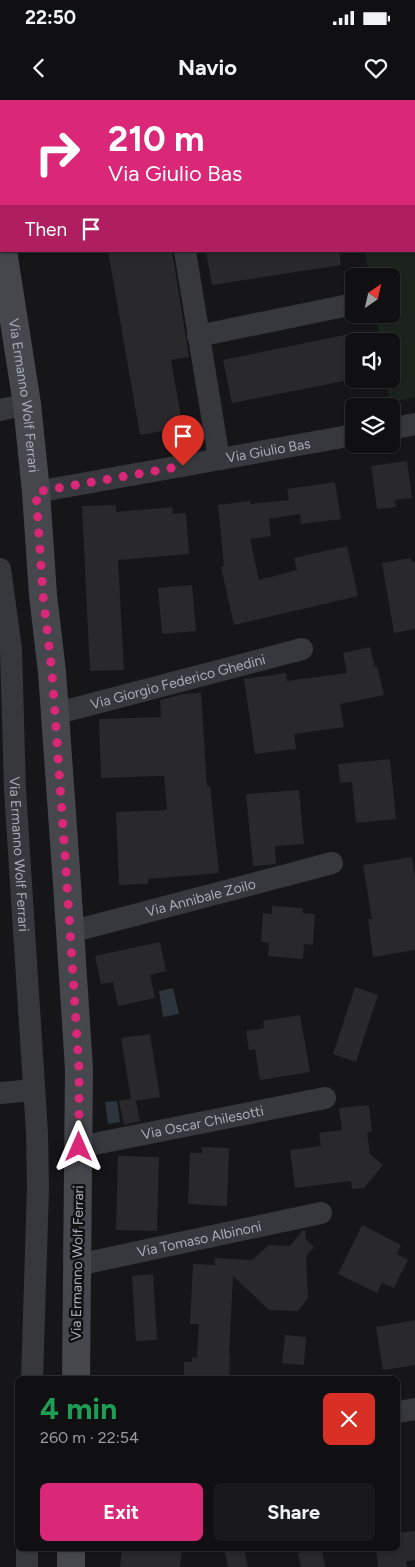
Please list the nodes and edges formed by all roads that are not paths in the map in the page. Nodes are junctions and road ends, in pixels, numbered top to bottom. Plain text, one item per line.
1 (3, 252) edge
2 (185, 252) edge
3 (345, 306) edge
4 (198, 336) junction
5 (27, 404) junction
6 (0, 410) edge
7 (415, 424) edge
8 (400, 427) edge
9 (345, 437) edge
10 (219, 459) junction
11 (36, 492) junction
12 (0, 570) edge
13 (3, 603) edge
14 (302, 649) dead end
15 (54, 714) junction
16 (332, 862) dead end
17 (70, 932) junction
18 (34, 1090) junction
19 (0, 1093) edge
20 (325, 1098) dead end
21 (79, 1147) junction
22 (321, 1213) dead end
23 (77, 1265) junction
24 (32, 1376) edge
25 (76, 1376) edge
26 (415, 1409) edge
27 (400, 1412) edge
28 (28, 1551) edge
29 (72, 1551) edge
30 (27, 1567) edge
31 (70, 1567) edge

1 - 5 street, Via Ermanno Wolf Ferrari
2 - 4 street
3 - 4 street
4 - 10 street
5 - 6 street
5 - 11 street, Via Ermanno Wolf Ferrari
7 - 8 street
9 - 10 street, Via Giulio Bas
10 - 11 street, Via Giulio Bas
11 - 15 street, Via Ermanno Wolf Ferrari
12 - 13 street, Via Ermanno Wolf Ferrari
13 - 18 street, Via Ermanno Wolf Ferrari
14 - 15 street, Via Giorgio Federico Ghedini
15 - 17 street, Via Ermanno Wolf Ferrari
16 - 17 street, Via Annibale Zoilo
17 - 21 street, Via Ermanno Wolf Ferrari
18 - 19 street
18 - 24 street, Via Ermanno Wolf Ferrari
20 - 21 street, Via Oscar Chilesotti
21 - 23 street, Via Ermanno Wolf Ferrari
22 - 23 street, Via Tomaso Albinoni
23 - 25 street, Via Ermanno Wolf Ferrari
26 - 27 street
28 - 30 street
29 - 31 street

